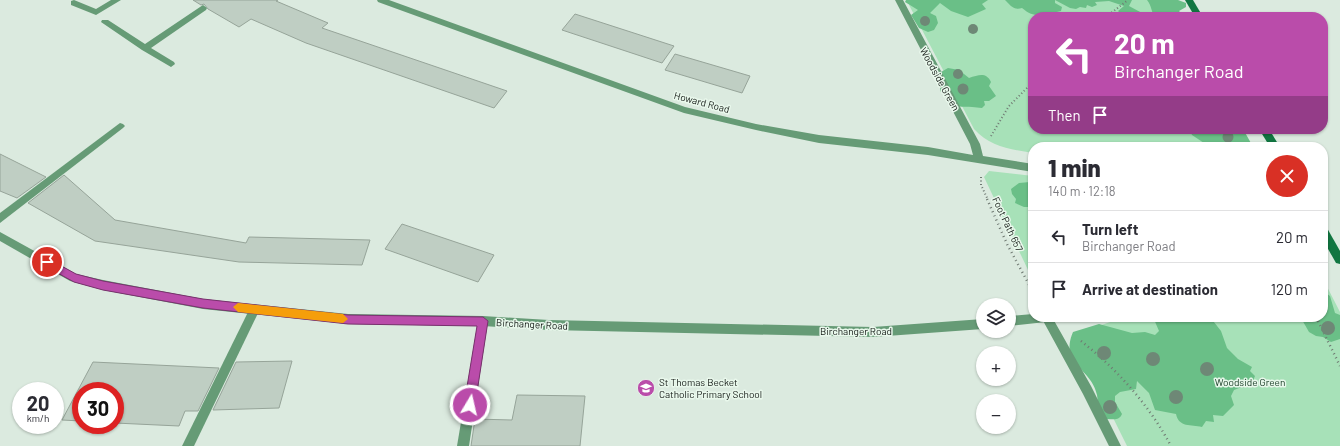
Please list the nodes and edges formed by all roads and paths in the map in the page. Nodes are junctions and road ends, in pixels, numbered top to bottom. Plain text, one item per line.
1 (117, 0) edge
2 (381, 0) edge
3 (899, 0) edge
4 (1128, 0) edge
5 (1189, 0) edge
6 (74, 3) dead end
7 (203, 8) dead end
8 (1112, 12) edge
9 (1196, 12) edge
10 (105, 22) dead end
11 (145, 48) junction
12 (171, 64) dead end
13 (1028, 86) edge
14 (120, 126) dead end
15 (975, 144) junction
16 (979, 158) junction
17 (1028, 167) edge
18 (0, 220) edge
19 (0, 236) edge
20 (1328, 240) edge
21 (1340, 260) edge
22 (1028, 283) edge
23 (255, 309) junction
24 (1028, 319) edge
25 (1016, 320) edge
26 (483, 321) junction
27 (1049, 322) edge
28 (1318, 322) edge
29 (976, 325) edge
30 (1079, 340) dead end
31 (1340, 366) edge
32 (188, 446) edge
33 (463, 446) edge
34 (1115, 446) edge
35 (1171, 446) edge

1 - 6 street
2 - 16 street, Howard Road
3 - 15 street, Woodside Green
4 - 8 path
5 - 9 main road
7 - 11 street
10 - 11 street
11 - 12 street
13 - 15 path
14 - 18 street
15 - 16 street, Woodside Green
16 - 17 street, Howard Road
16 - 22 path, Foot Path 657
19 - 23 street, Birchanger Road
20 - 21 main road
23 - 26 street, Birchanger Road
23 - 32 street
24 - 25 street
26 - 29 street, Birchanger Road
26 - 33 street
27 - 34 street
28 - 31 path
30 - 35 path

